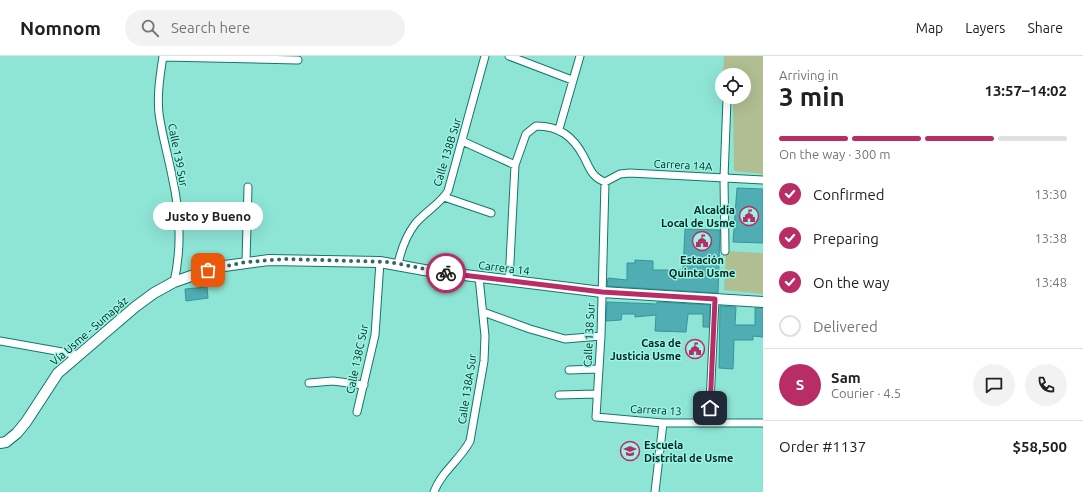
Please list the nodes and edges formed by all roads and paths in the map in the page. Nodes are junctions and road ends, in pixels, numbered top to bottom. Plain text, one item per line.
1 (485, 56) edge
2 (509, 56) edge
3 (580, 56) edge
4 (163, 57) edge
5 (298, 60) dead end
6 (572, 80) junction
7 (727, 104) edge
8 (559, 129) junction
9 (462, 141) junction
10 (515, 165) junction
11 (724, 178) junction
12 (763, 180) edge
13 (605, 182) junction
14 (248, 187) dead end
15 (444, 198) junction
16 (491, 213) dead end
17 (725, 251) dead end
18 (246, 262) junction
19 (380, 262) junction
20 (398, 264) junction
21 (478, 277) junction
22 (509, 281) junction
23 (174, 282) junction
24 (602, 292) junction
25 (715, 299) junction
26 (763, 302) edge
27 (483, 312) junction
28 (601, 336) junction
29 (0, 341) edge
30 (79, 355) junction
31 (598, 369) junction
32 (569, 370) dead end
33 (309, 383) dead end
34 (364, 385) junction
35 (596, 394) junction
36 (559, 395) dead end
37 (357, 412) dead end
38 (596, 417) joint
39 (663, 423) junction
40 (709, 423) junction
41 (763, 424) edge
42 (0, 443) edge
43 (434, 492) edge
44 (655, 492) edge

1 - 9 street, Calle 138B Sur
2 - 6 street
3 - 6 street
4 - 5 street
4 - 23 street, Calle 139 Sur
6 - 8 street
7 - 11 street
8 - 10 street
8 - 13 street
9 - 10 street
9 - 15 street, Calle 138B Sur
10 - 22 street
11 - 12 street, Carrera 14A
11 - 13 street, Carrera 14A
11 - 17 street
13 - 24 street, Calle 138 Sur
14 - 18 street
15 - 16 street
15 - 20 street, Calle 138B Sur
18 - 19 street, Carrera 14
18 - 23 street, Carrera 14
19 - 20 street, Carrera 14
19 - 34 street, Calle 138C Sur
20 - 21 street, Carrera 14
21 - 22 street, Carrera 14
21 - 27 street, Calle 138A Sur
22 - 24 street, Carrera 14
23 - 30 street, Vía Usme - Sumapáz
24 - 25 street, Carrera 14
24 - 28 street, Calle 138 Sur
25 - 26 street, Carrera 14
25 - 40 street
27 - 28 street
27 - 43 street, Calle 138A Sur
28 - 31 street, Calle 138 Sur
29 - 30 street
30 - 42 street, Vía Usme - Sumapáz
31 - 32 street
31 - 35 street, Calle 138 Sur
33 - 34 street
34 - 37 street, Calle 138C Sur
35 - 36 street
35 - 38 street, Calle 138 Sur
38 - 39 street, Carrera 13
39 - 40 street, Carrera 13
39 - 44 street
40 - 41 street, Carrera 13

